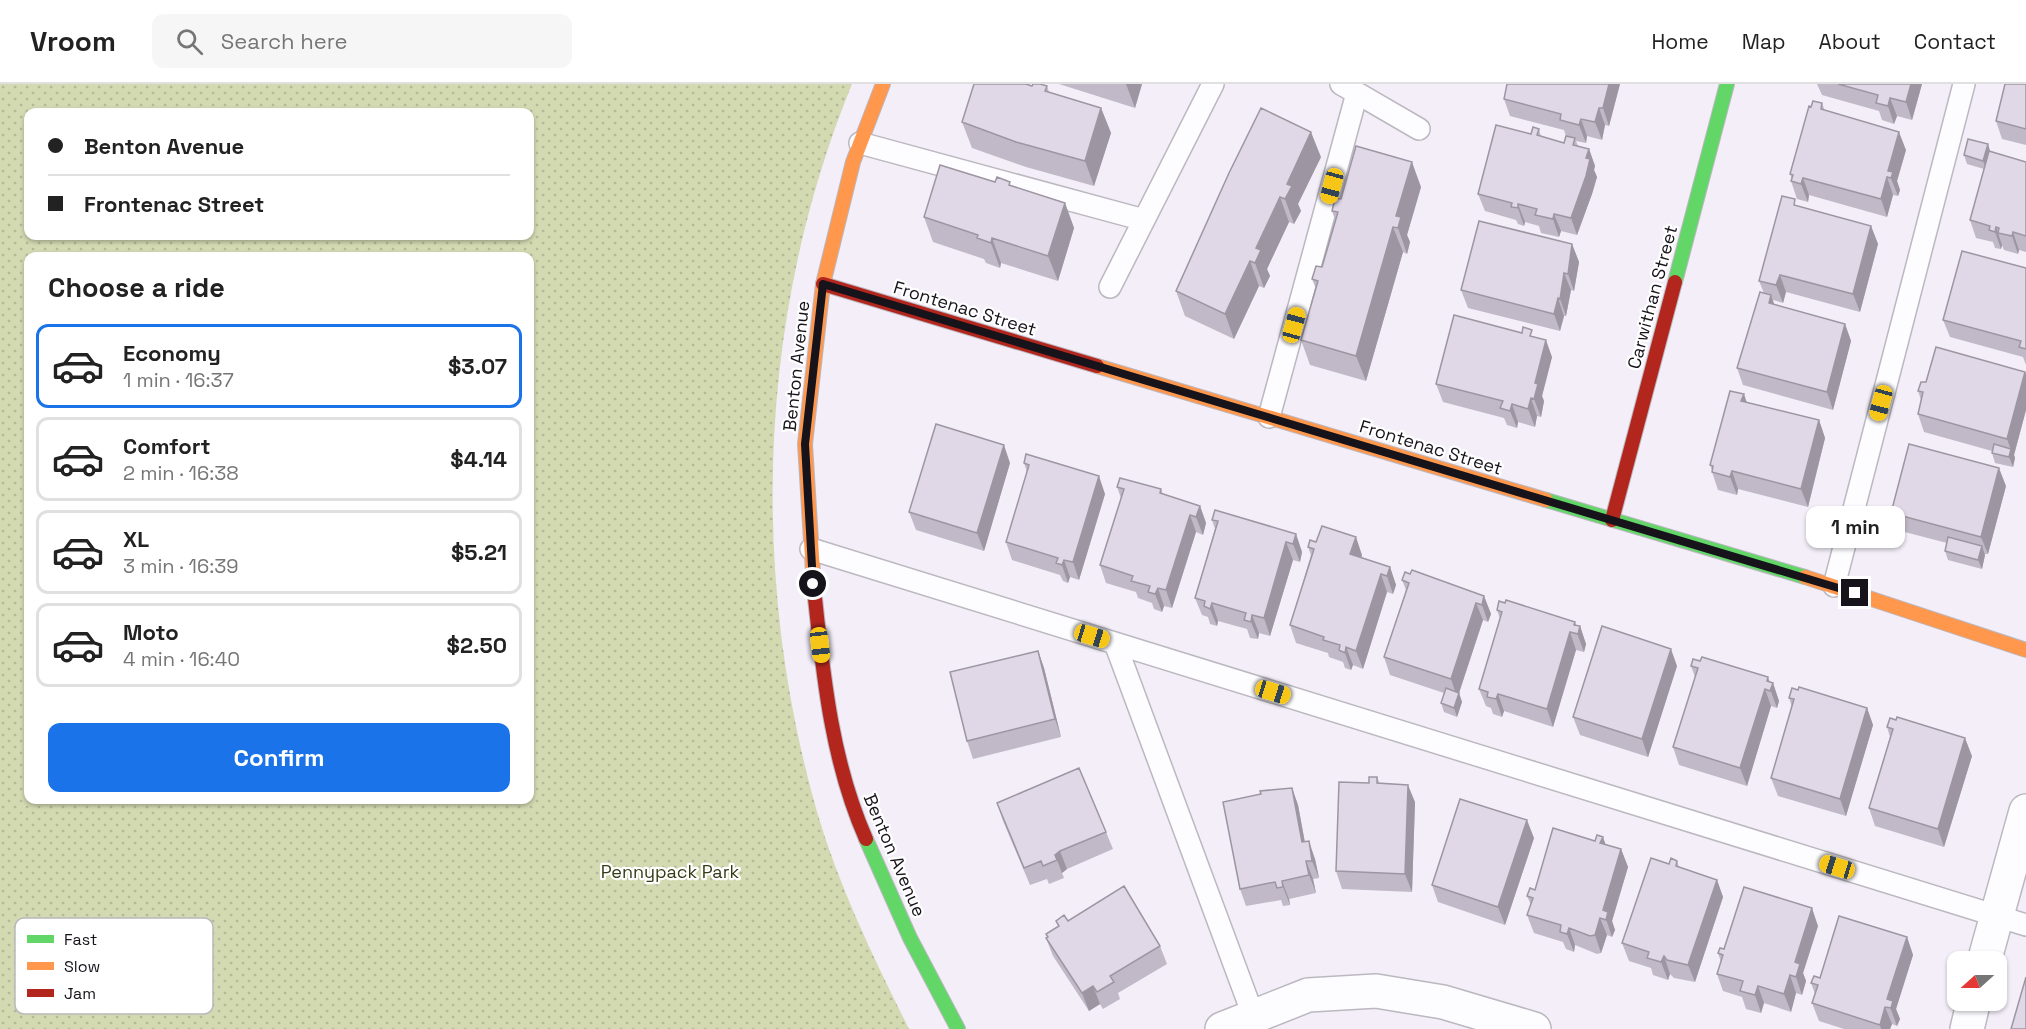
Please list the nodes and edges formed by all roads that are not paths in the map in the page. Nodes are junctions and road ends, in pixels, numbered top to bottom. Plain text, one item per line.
1 (883, 84) edge
2 (1213, 84) edge
3 (1727, 84) edge
4 (1964, 84) edge
5 (1349, 89) edge
6 (1419, 129) dead end
7 (860, 143) junction
8 (1144, 220) junction
9 (823, 284) junction
10 (1110, 287) dead end
11 (1269, 417) junction
12 (1612, 520) junction
13 (811, 549) junction
14 (1833, 586) junction
15 (1114, 643) junction
16 (2026, 650) edge
17 (2026, 811) edge
18 (1995, 916) junction
19 (2026, 925) edge
20 (1987, 951) edge
21 (1971, 1011) edge
22 (1253, 1015) junction
23 (958, 1029) edge
24 (1222, 1029) edge
25 (1534, 1029) edge
26 (1967, 1029) edge

1 - 7 street, Benton Avenue
2 - 8 lane
3 - 12 street, Carwithan Street
4 - 14 lane
5 - 6 lane
5 - 11 lane
7 - 8 lane
7 - 9 street, Benton Avenue
8 - 10 lane
9 - 11 street, Frontenac Street
9 - 13 street, Benton Avenue
11 - 12 street, Frontenac Street
12 - 14 street, Frontenac Street
13 - 15 lane
13 - 23 street, Benton Avenue
14 - 16 street, Frontenac Street
15 - 18 lane
15 - 22 lane
17 - 18 street
18 - 19 lane
18 - 20 street
21 - 26 street
22 - 24 street
22 - 25 street

